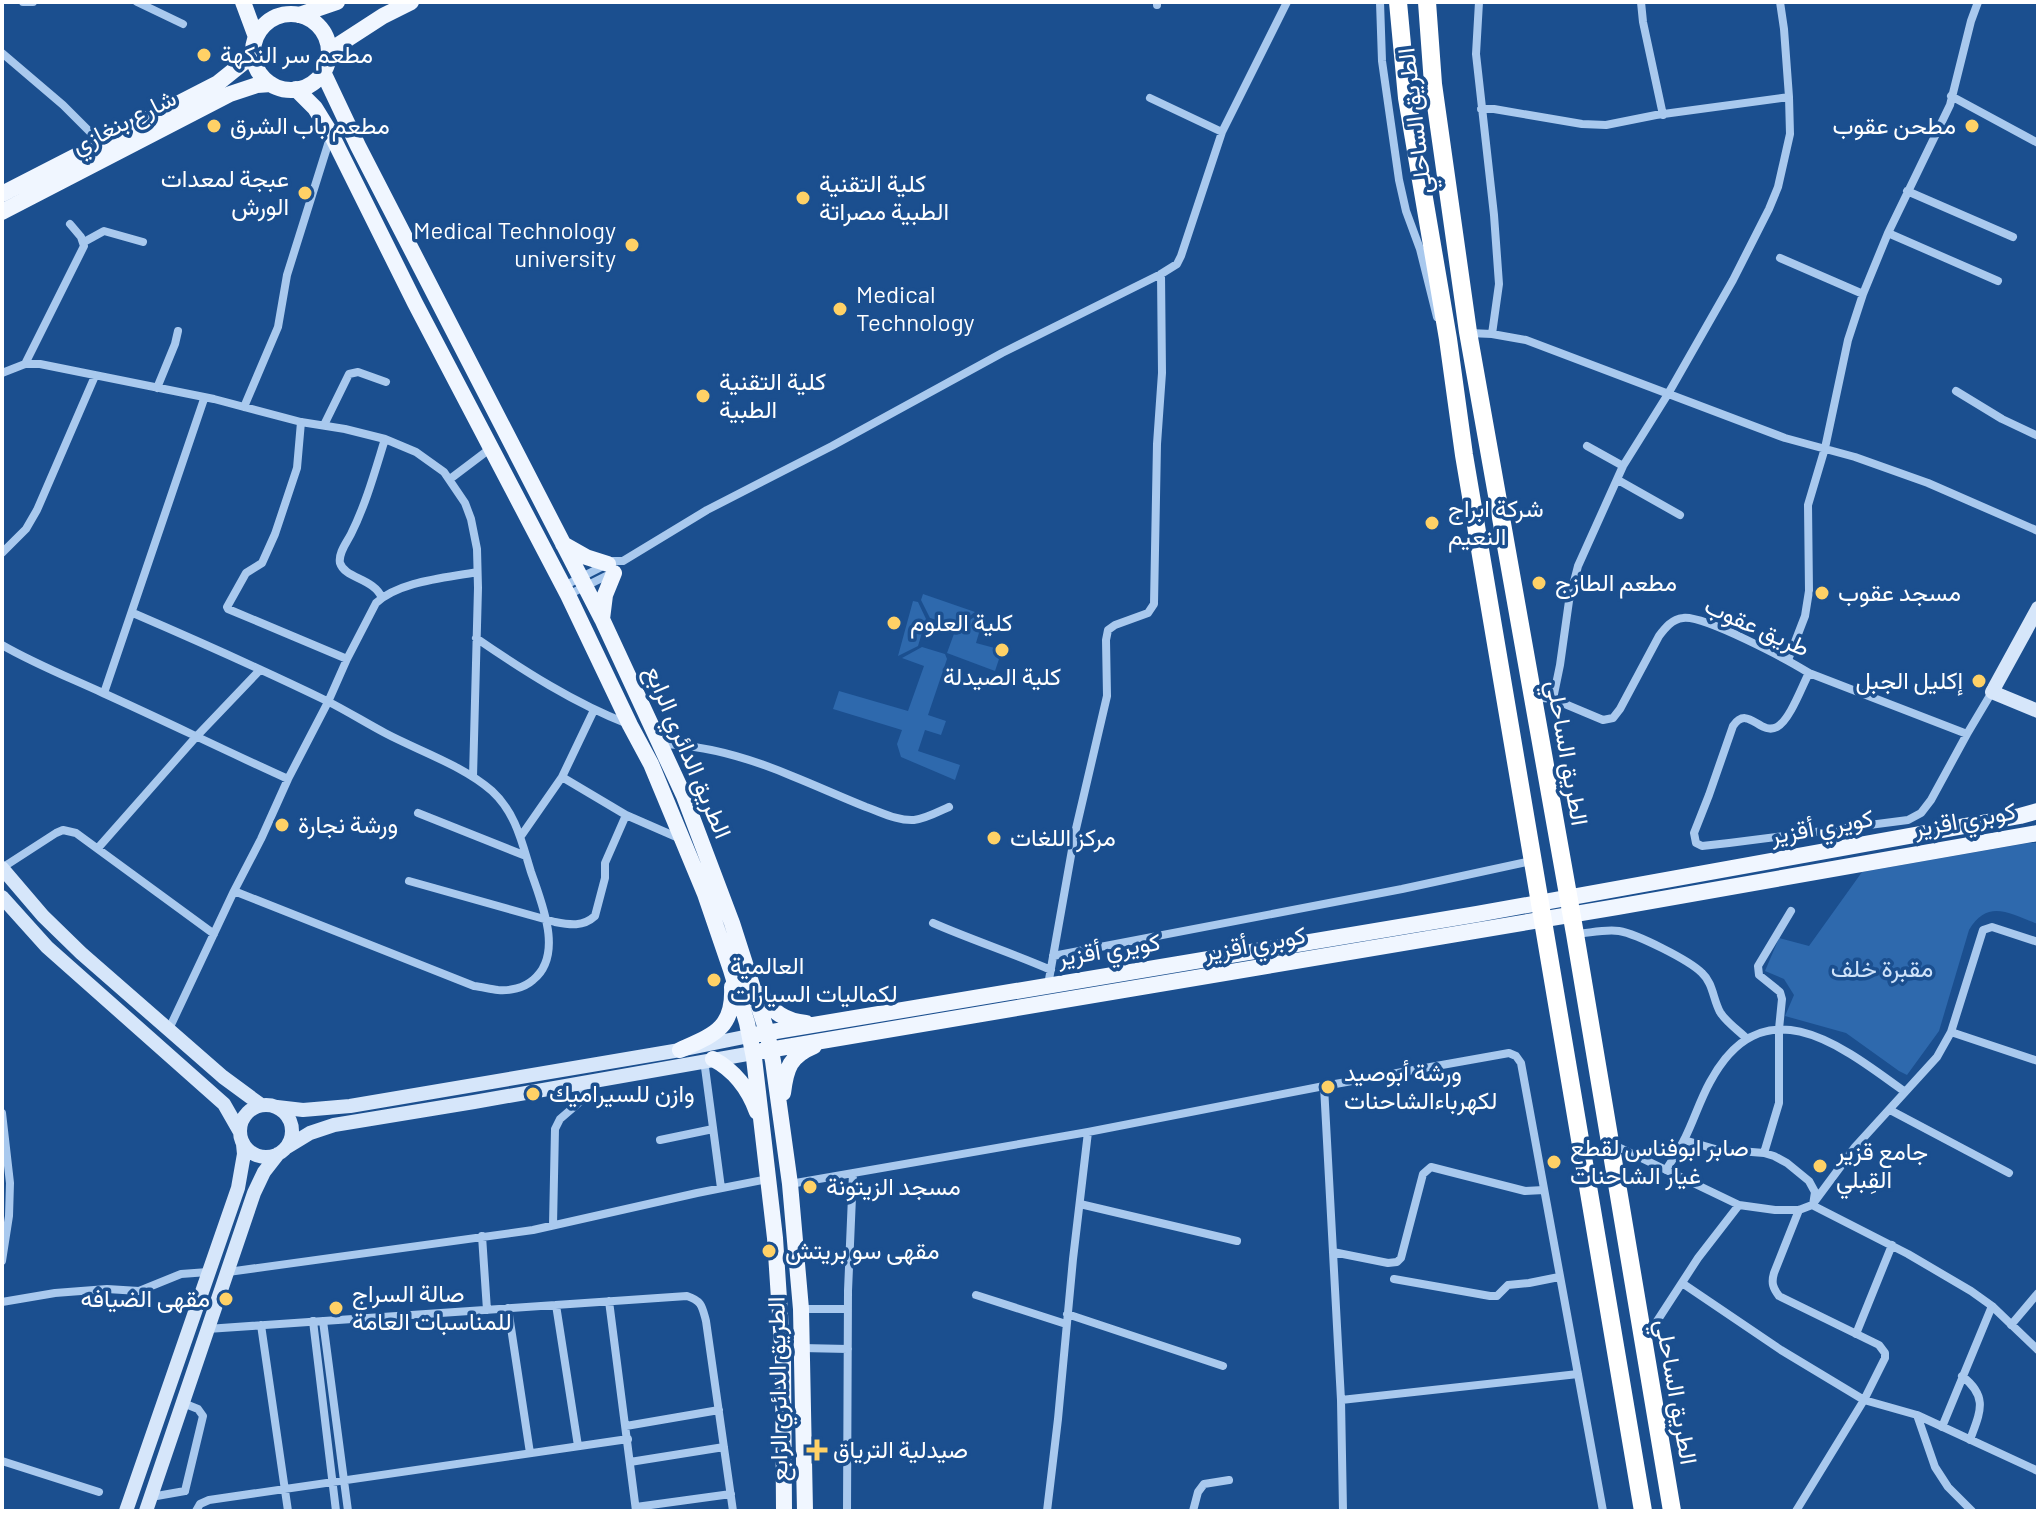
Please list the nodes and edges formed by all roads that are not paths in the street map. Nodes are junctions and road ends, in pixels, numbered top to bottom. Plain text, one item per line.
1 (23, 2) edge
2 (33, 2) edge
3 (137, 2) edge
4 (243, 2) edge
5 (273, 2) edge
6 (337, 2) edge
7 (411, 2) edge
8 (1287, 2) edge
9 (1380, 2) edge
10 (1398, 2) edge
11 (1427, 2) edge
12 (1438, 2) edge
13 (1479, 2) edge
14 (1641, 2) edge
15 (1780, 2) edge
16 (1978, 2) edge
17 (295, 14) junction
18 (183, 24) dead end
19 (256, 37) junction
20 (329, 51) junction
21 (2, 53) edge
22 (253, 55) junction
23 (323, 72) junction
24 (271, 84) junction
25 (1433, 84) junction
26 (296, 89) junction
27 (1951, 96) junction
28 (1789, 97) junction
29 (1150, 98) dead end
30 (1481, 109) junction
31 (1663, 115) junction
32 (1222, 132) junction
33 (331, 134) junction
34 (101, 143) junction
35 (2038, 143) edge
36 (1907, 191) junction
37 (2, 194) edge
38 (2, 212) edge
39 (70, 224) dead end
40 (1888, 233) junction
41 (2013, 237) dead end
42 (84, 242) junction
43 (143, 242) dead end
44 (1780, 258) dead end
45 (1161, 274) junction
46 (1998, 281) dead end
47 (1863, 294) junction
48 (178, 331) dead end
49 (1468, 332) junction
50 (1492, 334) junction
51 (1448, 339) junction
52 (25, 364) junction
53 (2, 373) edge
54 (95, 376) junction
55 (386, 382) dead end
56 (157, 388) junction
57 (1956, 391) dead end
58 (1668, 394) junction
59 (204, 399) junction
60 (244, 407) junction
61 (301, 422) junction
62 (324, 425) junction
63 (2038, 436) edge
64 (385, 439) junction
65 (1587, 446) dead end
66 (491, 448) junction
67 (1825, 448) junction
68 (1623, 466) junction
69 (450, 479) junction
70 (1618, 480) junction
71 (1680, 515) dead end
72 (2038, 531) edge
73 (562, 544) junction
74 (2, 553) edge
75 (615, 566) junction
76 (477, 572) junction
77 (583, 582) junction
78 (566, 590) junction
79 (382, 598) junction
80 (2038, 608) edge
81 (133, 613) junction
82 (602, 619) junction
83 (476, 638) junction
84 (2, 645) edge
85 (347, 659) junction
86 (1788, 660) junction
87 (259, 671) junction
88 (1809, 673) junction
89 (1992, 692) junction
90 (104, 693) junction
91 (1532, 697) junction
92 (1553, 699) junction
93 (328, 702) junction
94 (594, 710) junction
95 (2038, 711) edge
96 (630, 725) junction
97 (1967, 734) junction
98 (195, 738) junction
99 (660, 744) junction
100 (473, 777) junction
101 (562, 777) junction
102 (288, 779) junction
103 (949, 807) dead end
104 (2038, 811) edge
105 (418, 813) dead end
106 (626, 815) junction
107 (2038, 833) edge
108 (521, 836) junction
109 (681, 839) junction
110 (98, 848) junction
111 (526, 856) junction
112 (1532, 860) junction
113 (2, 868) edge
114 (409, 881) dead end
115 (18, 887) junction
116 (234, 891) junction
117 (3, 899) edge
118 (1791, 911) dead end
119 (545, 920) junction
120 (1479, 922) junction
121 (933, 923) dead end
122 (214, 934) junction
123 (1575, 934) junction
124 (2038, 942) edge
125 (1053, 956) junction
126 (731, 970) junction
127 (751, 978) junction
128 (1049, 978) junction
129 (828, 1022) junction
130 (169, 1029) junction
131 (1779, 1029) junction
132 (767, 1032) junction
133 (1951, 1032) junction
134 (1746, 1038) junction
135 (832, 1040) junction
136 (751, 1044) junction
137 (771, 1049) junction
138 (680, 1050) junction
139 (708, 1060) junction
140 (2038, 1061) edge
141 (583, 1083) junction
142 (1324, 1086) junction
143 (1905, 1092) junction
144 (261, 1105) junction
145 (277, 1107) junction
146 (1890, 1110) junction
147 (2, 1113) edge
148 (781, 1118) junction
149 (713, 1129) junction
150 (764, 1130) junction
151 (1088, 1132) junction
152 (242, 1138) junction
153 (660, 1140) dead end
154 (1684, 1140) junction
155 (1610, 1143) junction
156 (282, 1150) junction
157 (1764, 1153) junction
158 (1666, 1170) junction
159 (853, 1173) junction
160 (2009, 1173) dead end
161 (768, 1179) junction
162 (6, 1181) edge
163 (790, 1184) junction
164 (721, 1188) junction
165 (1544, 1190) junction
166 (1080, 1204) junction
167 (1739, 1205) junction
168 (1812, 1205) junction
169 (1799, 1210) junction
170 (553, 1225) junction
171 (482, 1236) junction
172 (1237, 1241) dead end
173 (1892, 1245) junction
174 (1333, 1252) junction
175 (2, 1261) edge
176 (208, 1272) junction
177 (228, 1272) junction
178 (1559, 1277) junction
179 (1394, 1279) dead end
180 (1682, 1283) junction
181 (2038, 1293) edge
182 (976, 1295) dead end
183 (609, 1301) junction
184 (2, 1302) edge
185 (556, 1305) junction
186 (1992, 1306) junction
187 (508, 1308) junction
188 (801, 1309) junction
189 (848, 1309) junction
190 (487, 1310) junction
191 (1067, 1319) junction
192 (318, 1321) junction
193 (261, 1325) junction
194 (2011, 1325) junction
195 (207, 1329) junction
196 (1856, 1334) junction
197 (1643, 1342) junction
198 (802, 1348) junction
199 (848, 1349) junction
200 (2038, 1350) edge
201 (1223, 1366) dead end
202 (1578, 1374) junction
203 (1962, 1376) junction
204 (1341, 1400) junction
205 (1864, 1400) junction
206 (183, 1403) junction
207 (719, 1410) junction
208 (1917, 1415) junction
209 (626, 1426) junction
210 (1942, 1427) junction
211 (628, 1439) junction
212 (1970, 1440) junction
213 (578, 1446) junction
214 (724, 1447) junction
215 (530, 1453) junction
216 (2, 1461) edge
217 (630, 1462) junction
218 (2038, 1471) edge
219 (343, 1480) junction
220 (1229, 1480) dead end
221 (331, 1482) junction
222 (284, 1487) junction
223 (185, 1491) junction
224 (99, 1492) dead end
225 (731, 1494) junction
226 (148, 1506) edge
227 (128, 1507) edge
228 (198, 1507) edge
229 (636, 1509) edge
230 (288, 1511) edge
231 (336, 1511) edge
232 (348, 1511) edge
233 (733, 1511) edge
234 (784, 1511) edge
235 (805, 1511) edge
236 (847, 1511) edge
237 (1047, 1511) edge
238 (1193, 1511) edge
239 (1343, 1511) edge
240 (1603, 1511) edge
241 (1643, 1511) edge
242 (1672, 1511) edge
243 (1796, 1511) edge
244 (1972, 1511) edge

1 - 2 street
3 - 18 street
4 - 19 main road
5 - 17 main road
6 - 17 main road
7 - 20 main road
8 - 32 street
9 - 51 street
10 - 51 highway, الطريق الساحلي
11 - 25 highway, الطريق الساحلي
12 - 25 highway
13 - 30 street
14 - 31 street
15 - 28 street
16 - 27 street
17 - 19 main road
17 - 20 main road
19 - 22 main road
20 - 23 main road
21 - 34 street
22 - 24 main road
22 - 34 main road, شارع بنغازي
23 - 26 main road
23 - 73 main road, الطريق الدائري الرابع
24 - 26 main road
24 - 38 main road, شارع بنغازي
25 - 49 highway, الطريق الساحلي
26 - 33 main road, الطريق الدائري الرابع
27 - 35 street
27 - 36 street
28 - 31 street
28 - 58 street
29 - 32 street
30 - 31 street
30 - 50 street
32 - 45 street
33 - 60 street
33 - 66 main road, الطريق الدائري الرابع
34 - 37 main road, شارع بنغازي
36 - 40 street
36 - 41 street
39 - 42 street
40 - 46 street
40 - 47 street
42 - 43 street
42 - 52 street
44 - 47 street
45 - 75 street
45 - 125 street
47 - 67 street
48 - 56 street
49 - 50 street
49 - 91 highway, الطريق الساحلي
50 - 58 street
51 - 112 highway, الطريق الساحلي
52 - 53 street
52 - 54 street
54 - 56 street
54 - 74 street
55 - 62 street
56 - 59 street
57 - 63 street
58 - 67 street
58 - 68 street
59 - 60 street
59 - 81 street
60 - 61 street
61 - 62 street
61 - 85 street
62 - 64 street
64 - 69 street
64 - 79 street
65 - 68 street
66 - 69 street
66 - 78 main road, الطريق الدائري الرابع
67 - 72 street
67 - 86 street
68 - 70 street
69 - 76 street
70 - 71 street
70 - 92 street
73 - 75 main road
73 - 77 main road, الطريق الدائري الرابع
75 - 77 street
75 - 82 main road
76 - 79 street
76 - 83 street
77 - 78 street
77 - 82 main road, الطريق الدائري الرابع
78 - 96 main road, الطريق الدائري الرابع
79 - 85 street
80 - 89 main road
81 - 87 street
81 - 90 street
82 - 99 main road, الطريق الدائري الرابع
83 - 94 street
83 - 100 street
84 - 90 street
85 - 93 street
86 - 88 street, طريق عقوب
86 - 92 street, طريق عقوب
87 - 93 street
87 - 98 street
88 - 97 street, طريق عقوب
88 - 97 street
89 - 95 main road
89 - 97 street
90 - 98 street
91 - 92 street, طريق عقوب
91 - 123 highway, الطريق الساحلي
93 - 100 street
93 - 102 street
94 - 96 street
94 - 101 street
96 - 109 main road, الطريق الدائري الرابع
98 - 102 street
98 - 110 street
99 - 103 street
99 - 127 main road, الطريق الدائري الرابع
100 - 108 street
101 - 106 street
101 - 108 street
102 - 116 street
104 - 120 main road, كويري أقزير
105 - 111 street
106 - 109 street
106 - 119 street
107 - 120 main road, كوبري اقزير
108 - 111 street
109 - 126 main road, الطريق الدائري الرابع
110 - 113 street
110 - 122 street
111 - 119 street
112 - 125 street
112 - 241 highway, الطريق الساحلي
113 - 115 main road
114 - 119 street
115 - 117 main road
115 - 130 main road
116 - 119 street
116 - 122 street
117 - 152 main road
118 - 131 street
120 - 128 main road, كويري أقزير
120 - 135 main road, كوبري أقزير
121 - 128 street
122 - 130 street
123 - 134 street
123 - 155 highway, الطريق الساحلي
124 - 133 street
125 - 128 street
126 - 136 main road, الطريق الدائري الرابع
126 - 138 main road
127 - 129 main road
127 - 132 main road, الطريق الدائري الرابع
128 - 129 main road, كويري أقزير
129 - 132 main road, كويري أقزير
130 - 144 main road
131 - 134 street
131 - 143 street
131 - 157 street
132 - 136 main road, كويري أقزير
132 - 137 main road, الطريق الدائري الرابع
133 - 140 street
133 - 143 street
134 - 154 street
135 - 137 main road, كوبري أقزير
135 - 148 main road
136 - 137 main road, كوبري أقزير
136 - 138 main road
136 - 139 main road
136 - 150 main road, الطريق الدائري الرابع
137 - 148 main road, الطريق الدائري الرابع
138 - 145 main road
139 - 141 main road
139 - 149 street
139 - 150 main road
141 - 156 main road
141 - 170 street
142 - 151 street
142 - 165 street
142 - 174 street
143 - 146 street
144 - 145 main road
144 - 152 main road
145 - 156 main road
146 - 160 street
146 - 168 street
147 - 162 street
148 - 163 main road, الطريق الدائري الرابع
149 - 153 street
149 - 164 street
150 - 161 main road, الطريق الدائري الرابع
151 - 159 street
151 - 166 street
152 - 156 main road
152 - 176 main road
154 - 157 street
154 - 158 street
155 - 158 street
155 - 197 highway, الطريق الساحلي
156 - 177 main road
157 - 168 street
158 - 167 street
159 - 163 street
159 - 189 street
161 - 164 street
161 - 234 main road, الطريق الدائري الرابع
162 - 175 street
163 - 188 main road, الطريق الدائري الرابع
164 - 170 street
165 - 174 street
165 - 178 street
166 - 172 street
166 - 191 street
167 - 169 street
167 - 180 street
168 - 169 street
168 - 173 street
169 - 196 street
170 - 171 street
171 - 177 street
171 - 190 street
173 - 186 street
173 - 196 street
174 - 204 street
176 - 184 street
176 - 227 main road
177 - 195 main road
178 - 179 street
178 - 202 street
180 - 197 street
180 - 205 street
181 - 194 street
182 - 191 street
183 - 185 street
183 - 207 street
183 - 209 street
185 - 187 street
185 - 213 street
186 - 194 street
186 - 203 street
187 - 190 street
187 - 215 street
188 - 189 street
188 - 198 main road, الطريق الدائري الرابع
189 - 199 street
190 - 192 street
191 - 201 street
191 - 237 street
192 - 193 street
192 - 219 street
192 - 221 street
193 - 195 street
193 - 222 street
194 - 200 street
195 - 206 main road
196 - 205 street
197 - 242 highway, الطريق الساحلي
198 - 199 street
198 - 235 main road, الطريق الدائري الرابع
199 - 236 street
202 - 204 street
202 - 240 street
203 - 210 street
203 - 212 street
204 - 239 street
205 - 208 street
205 - 243 street
206 - 223 street
206 - 226 main road
207 - 209 street
207 - 214 street
208 - 210 street
208 - 244 street
209 - 211 street
210 - 212 street
211 - 213 street
211 - 217 street
212 - 218 street
213 - 215 street
214 - 217 street
214 - 225 street
215 - 219 street
216 - 224 street
217 - 229 street
219 - 221 street
219 - 232 street
220 - 238 street
221 - 222 street
221 - 231 street
222 - 228 street
222 - 230 street
223 - 226 street
223 - 228 street
225 - 229 street
225 - 233 street
226 - 227 main road

